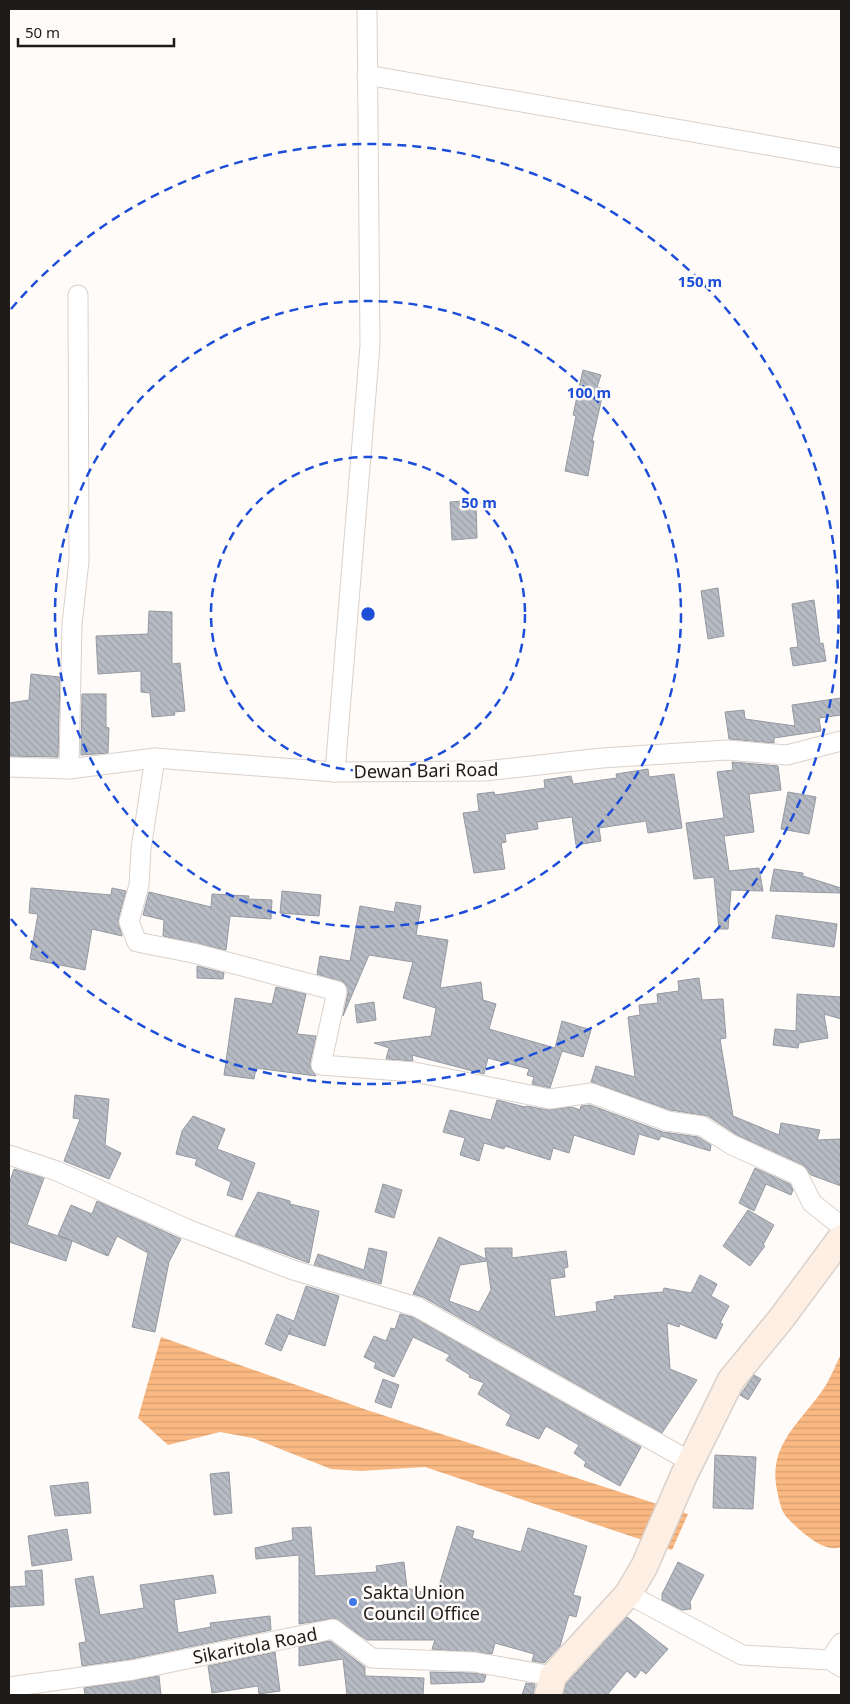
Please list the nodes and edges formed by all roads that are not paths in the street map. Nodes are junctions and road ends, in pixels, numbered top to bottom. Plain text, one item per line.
1 (367, 9) edge
2 (368, 75) junction
3 (841, 158) edge
4 (78, 294) dead end
5 (841, 741) edge
6 (155, 758) junction
7 (9, 767) edge
8 (69, 769) junction
9 (334, 772) junction
10 (9, 1155) edge
11 (841, 1226) edge
12 (841, 1238) edge
13 (688, 1469) junction
14 (628, 1594) junction
15 (841, 1643) edge
16 (836, 1664) edge
17 (550, 1686) edge
18 (9, 1687) edge

1 - 2 street
2 - 3 street
2 - 9 street
4 - 8 street
5 - 9 street, Dewan Bari Road
6 - 8 street, Dewan Bari Road
6 - 9 street, Dewan Bari Road
6 - 11 street
7 - 8 street, Dewan Bari Road
10 - 13 street
12 - 13 main road
13 - 14 main road
14 - 16 street
14 - 17 main road
15 - 16 street
17 - 18 street, Sikaritola Road

